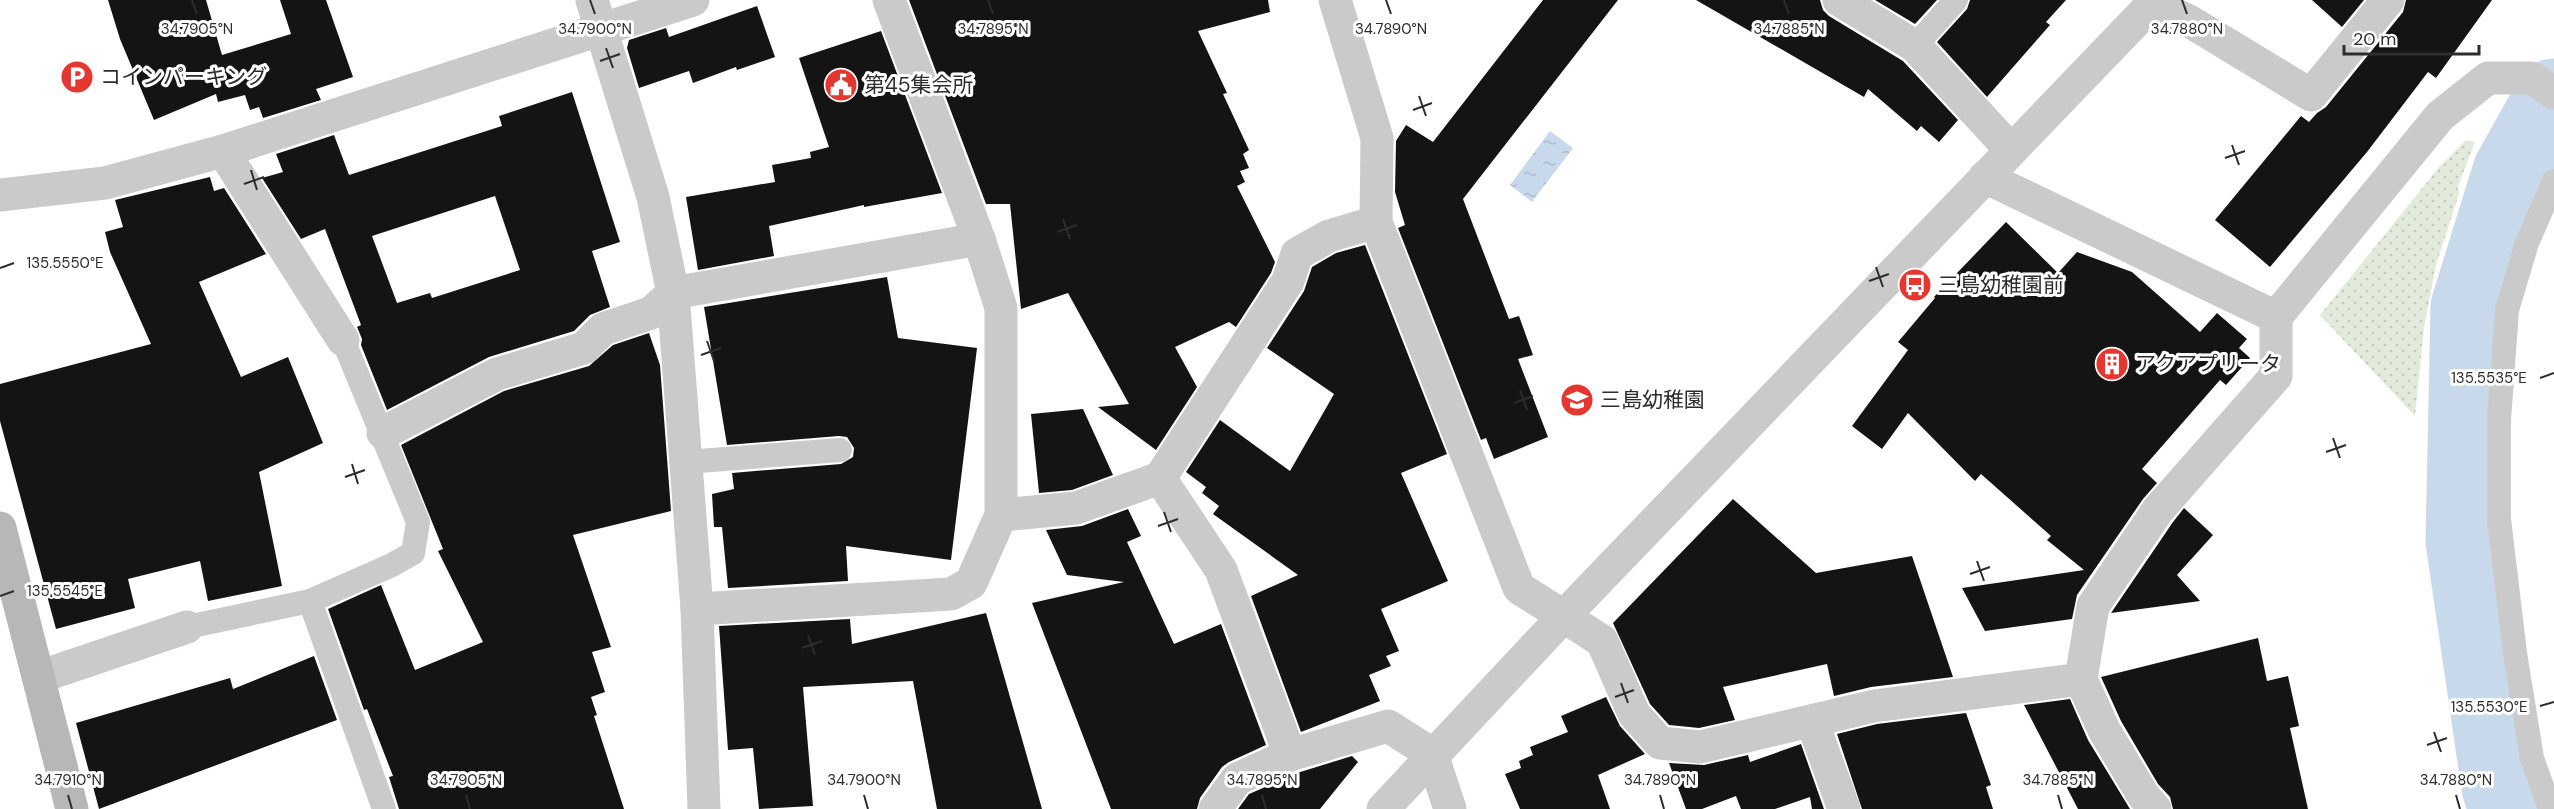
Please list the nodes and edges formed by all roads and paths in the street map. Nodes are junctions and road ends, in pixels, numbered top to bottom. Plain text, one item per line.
1 (693, 0) edge
2 (889, 0) edge
3 (1335, 0) edge
4 (1839, 0) edge
5 (1956, 0) edge
6 (2388, 0) edge
7 (2154, 2) edge
8 (597, 14) edge
9 (1915, 46) junction
10 (2543, 85) edge
11 (2011, 150) junction
12 (223, 151) junction
13 (1985, 177) junction
14 (2554, 181) edge
15 (0, 195) edge
16 (1376, 222) junction
17 (978, 239) junction
18 (673, 293) junction
19 (2276, 317) junction
20 (343, 340) joint
21 (383, 433) junction
22 (840, 450) dead end
23 (686, 462) junction
24 (1160, 478) junction
25 (1001, 515) junction
26 (0, 528) edge
27 (310, 601) junction
28 (697, 609) junction
29 (1563, 616) junction
30 (187, 627) joint
31 (39, 677) junction
32 (2081, 679) junction
33 (1812, 721) junction
34 (1432, 754) junction
35 (1290, 755) junction
36 (72, 809) edge
37 (384, 809) edge
38 (704, 809) edge
39 (1215, 809) edge
40 (1383, 809) edge
41 (1450, 809) edge
42 (1844, 809) edge
43 (2155, 809) edge
44 (2550, 809) edge

1 - 8 street
2 - 17 street
3 - 16 street
4 - 9 street
5 - 9 lane
6 - 7 street
7 - 11 street
8 - 12 street
8 - 18 street
9 - 11 street
10 - 19 street
11 - 13 street
12 - 15 street
12 - 20 street
13 - 19 street
13 - 29 street
14 - 44 lane
16 - 24 street
16 - 29 street
17 - 18 street
17 - 25 street
18 - 21 street
18 - 23 street
19 - 32 street
20 - 21 lane
21 - 27 lane
22 - 23 lane
23 - 28 street
24 - 25 street
24 - 35 street
25 - 28 street
26 - 31 main road
27 - 30 lane
27 - 37 lane
28 - 38 street
29 - 33 street
29 - 34 street
30 - 31 street
31 - 36 main road
32 - 33 street
32 - 43 street
33 - 42 street
34 - 35 street
34 - 40 street
34 - 41 street
35 - 39 street

